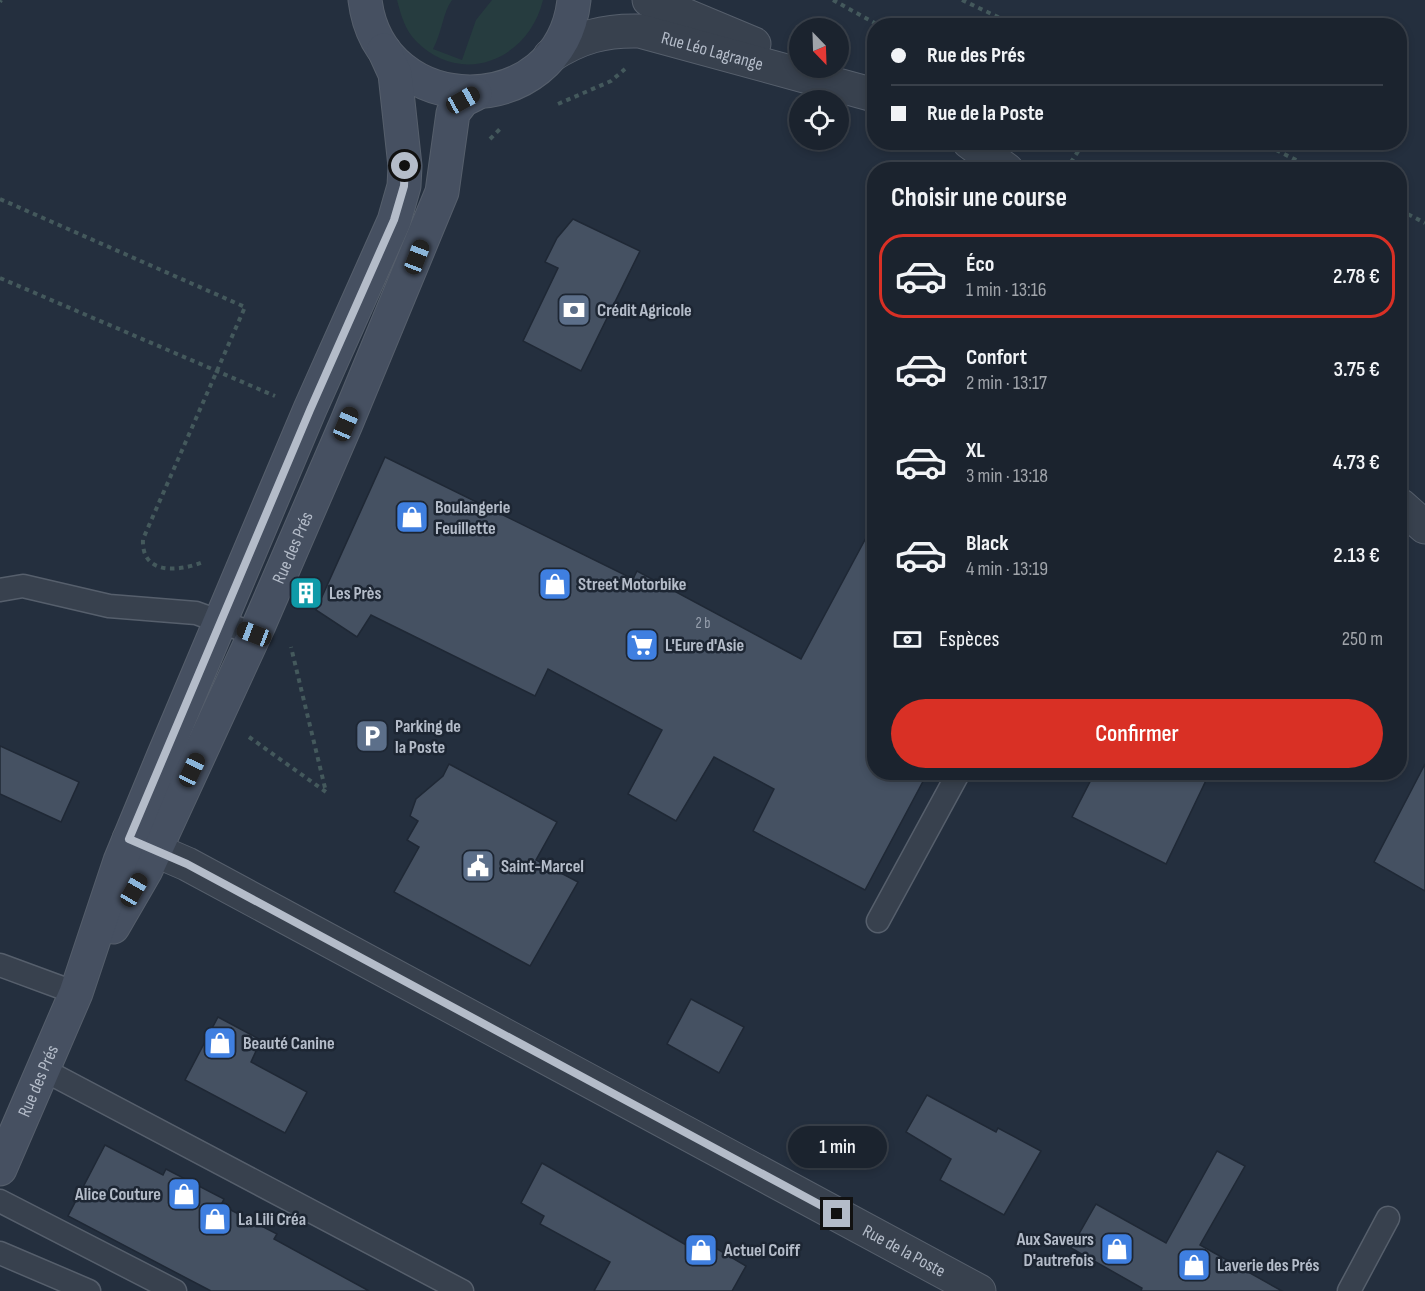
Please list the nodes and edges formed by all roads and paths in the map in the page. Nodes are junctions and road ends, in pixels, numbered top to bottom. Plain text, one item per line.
1 (364, 0) edge
2 (574, 0) edge
3 (649, 0) edge
4 (833, 0) edge
5 (962, 0) edge
6 (1000, 18) edge
7 (867, 19) edge
8 (384, 50) junction
9 (550, 56) junction
10 (789, 58) edge
11 (833, 78) edge
12 (867, 92) edge
13 (475, 93) junction
14 (867, 93) edge
15 (980, 150) edge
16 (1276, 150) edge
17 (996, 162) edge
18 (1300, 162) edge
19 (0, 199) edge
20 (1407, 214) edge
21 (1425, 223) edge
22 (0, 278) edge
23 (216, 371) junction
24 (310, 410) junction
25 (1407, 511) edge
26 (1425, 527) edge
27 (208, 560) dead end
28 (0, 590) edge
29 (221, 621) junction
30 (254, 634) junction
31 (289, 640) dead end
32 (244, 733) dead end
33 (955, 780) edge
34 (142, 844) junction
35 (878, 921) dead end
36 (0, 965) edge
37 (76, 993) junction
38 (44, 1070) junction
39 (0, 1169) edge
40 (0, 1201) edge
41 (1388, 1218) dead end
42 (0, 1253) edge
43 (87, 1291) edge
44 (175, 1291) edge
45 (462, 1291) edge
46 (978, 1291) edge
47 (1349, 1291) edge

1 - 8 main road
2 - 9 main road
3 - 10 street, Rue Léo Lagrange
4 - 7 path
5 - 6 path
8 - 13 main road
8 - 24 main road, Rue des Prés
9 - 13 main road
9 - 14 street, Rue Léo Lagrange
11 - 12 street, Rue Léo Lagrange
13 - 30 main road, Rue des Prés
15 - 17 street
16 - 18 path
19 - 23 path
20 - 21 path
22 - 23 path
23 - 24 path
23 - 27 path
24 - 29 main road, Rue des Prés
25 - 26 street
28 - 29 lane
29 - 30 lane
29 - 34 main road, Rue des Prés
30 - 34 main road, Rue des Prés
31 - 32 path
33 - 35 lane
34 - 37 main road, Rue des Prés
34 - 46 street, Rue de la Poste
36 - 37 lane
37 - 38 main road, Rue des Prés
38 - 39 main road, Rue des Prés
38 - 45 lane
40 - 44 lane
41 - 47 lane
42 - 43 lane

